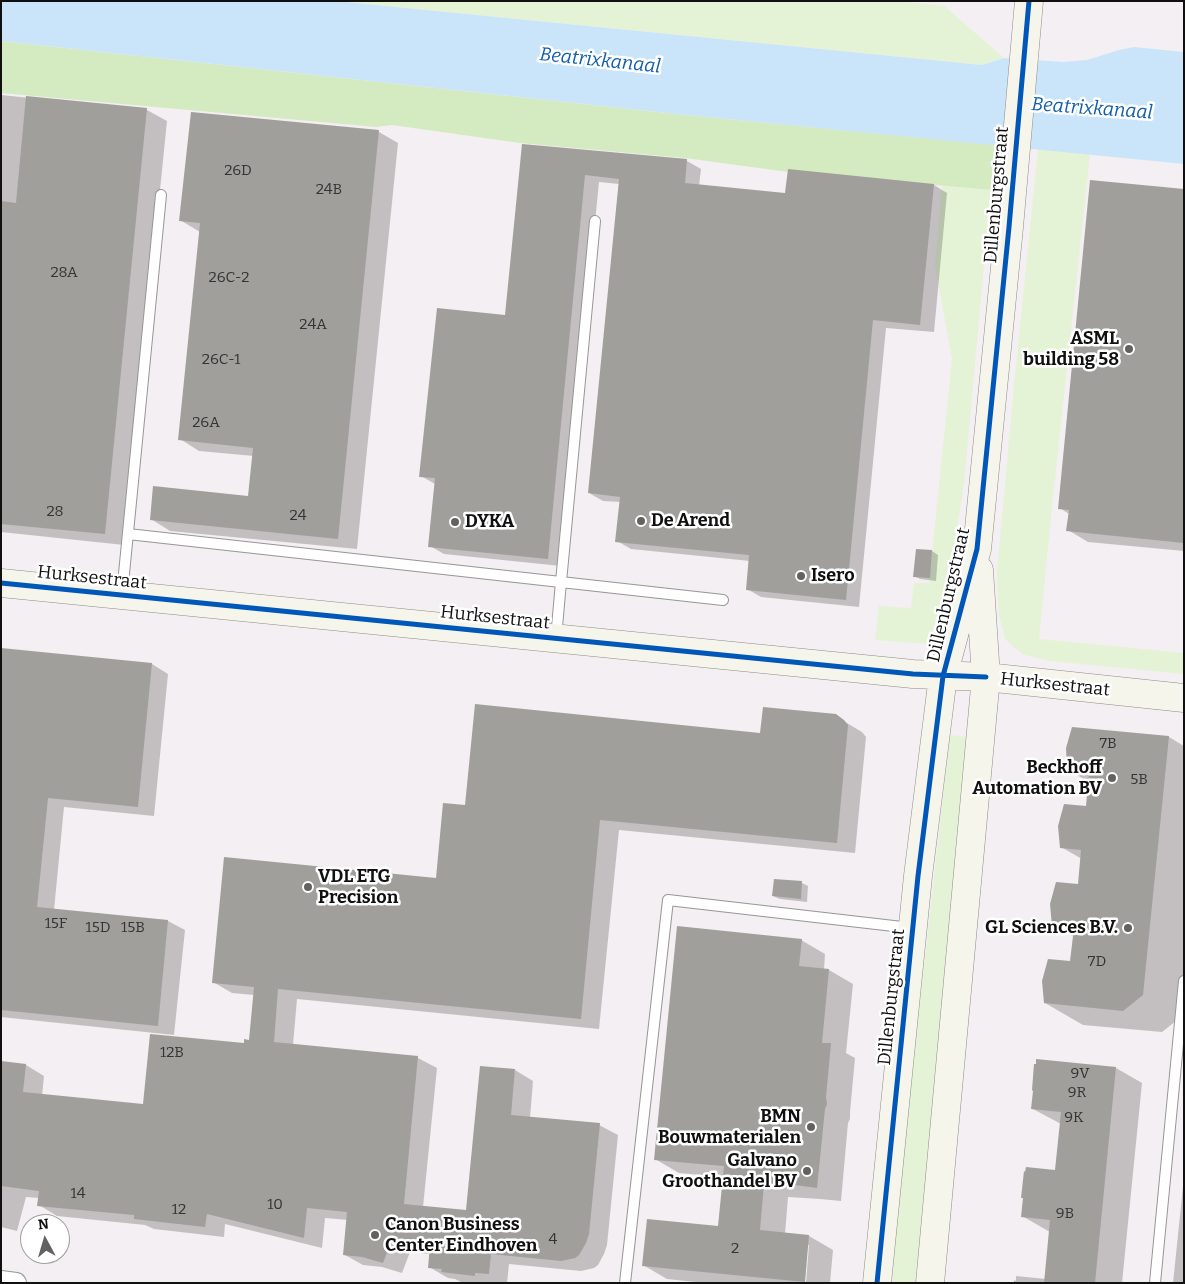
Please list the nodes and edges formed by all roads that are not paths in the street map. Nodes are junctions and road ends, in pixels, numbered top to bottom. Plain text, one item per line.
1 (1029, 1) edge
2 (161, 195) dead end
3 (595, 221) dead end
4 (128, 534) junction
5 (977, 548) junction
6 (560, 582) junction
7 (1, 583) edge
8 (122, 595) junction
9 (723, 600) dead end
10 (556, 638) junction
11 (943, 676) junction
12 (986, 677) junction
13 (1184, 698) edge
14 (912, 928) junction
15 (1184, 981) edge
16 (1, 1281) edge
17 (16, 1283) edge
18 (625, 1283) edge
19 (877, 1283) edge
20 (930, 1283) edge
21 (1155, 1283) edge

1 - 5 street, Dillenburgstraat
2 - 4 lane
3 - 6 lane
4 - 6 lane
4 - 8 lane
5 - 11 street, Dillenburgstraat
5 - 12 street, Dillenburgstraat
6 - 9 lane
6 - 10 lane
7 - 8 street, Hurksestraat
8 - 10 street, Hurksestraat
10 - 11 street, Hurksestraat
11 - 12 street, Hurksestraat
11 - 14 street, Dillenburgstraat
12 - 13 street, Hurksestraat
12 - 20 street, Dillenburgstraat
14 - 18 lane
14 - 19 street, Dillenburgstraat
15 - 21 lane
16 - 17 street

